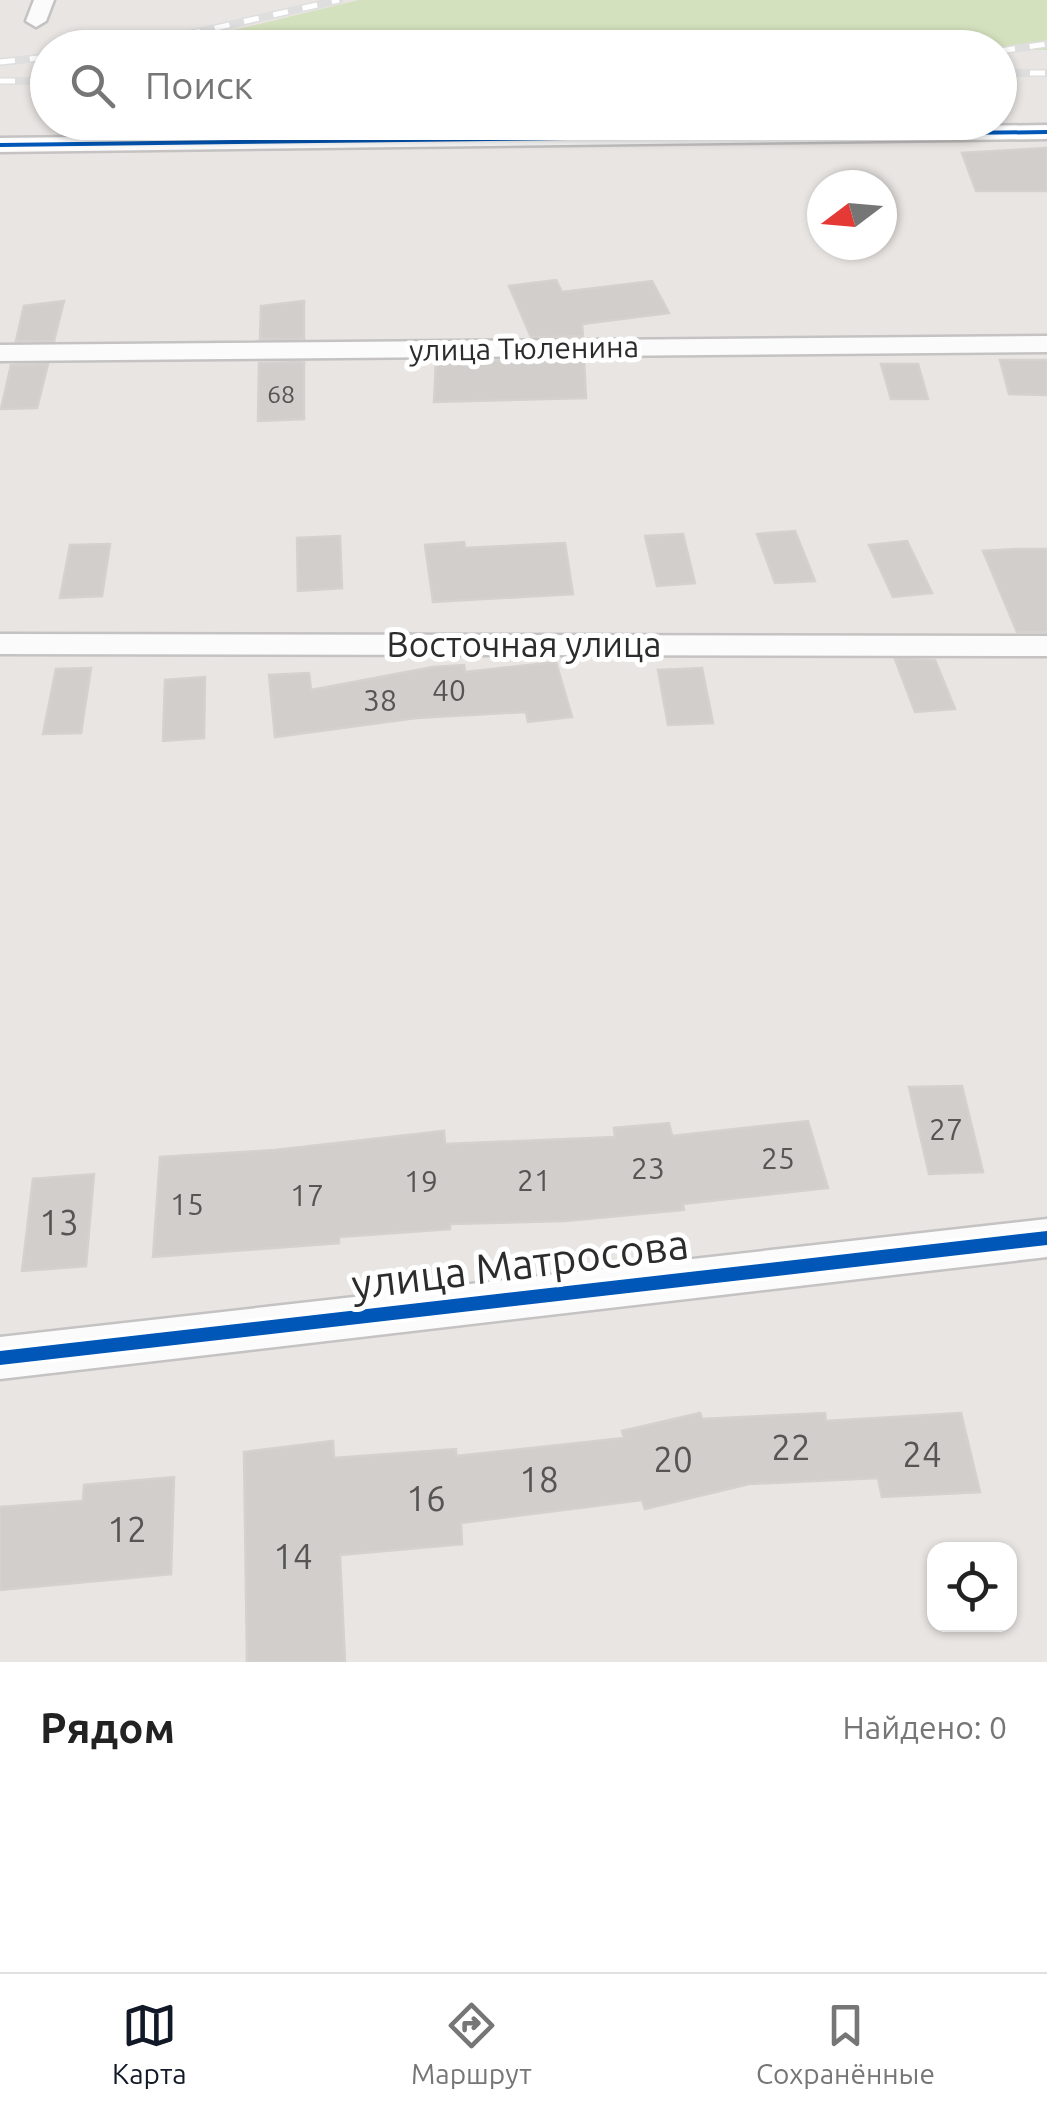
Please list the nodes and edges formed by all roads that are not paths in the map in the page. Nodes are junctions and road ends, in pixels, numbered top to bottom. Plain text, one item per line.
1 (44, 0) edge
2 (36, 21) dead end
3 (1017, 132) edge
4 (1047, 132) edge
5 (403, 140) edge
6 (0, 145) edge
7 (1047, 344) edge
8 (0, 354) edge
9 (0, 644) edge
10 (1047, 646) edge
11 (1047, 1238) edge
12 (0, 1358) edge

1 - 2 street
3 - 4 street
5 - 6 street
7 - 8 street, улица Тюленина
9 - 10 street, Восточная улица
11 - 12 street, улица Матросова

